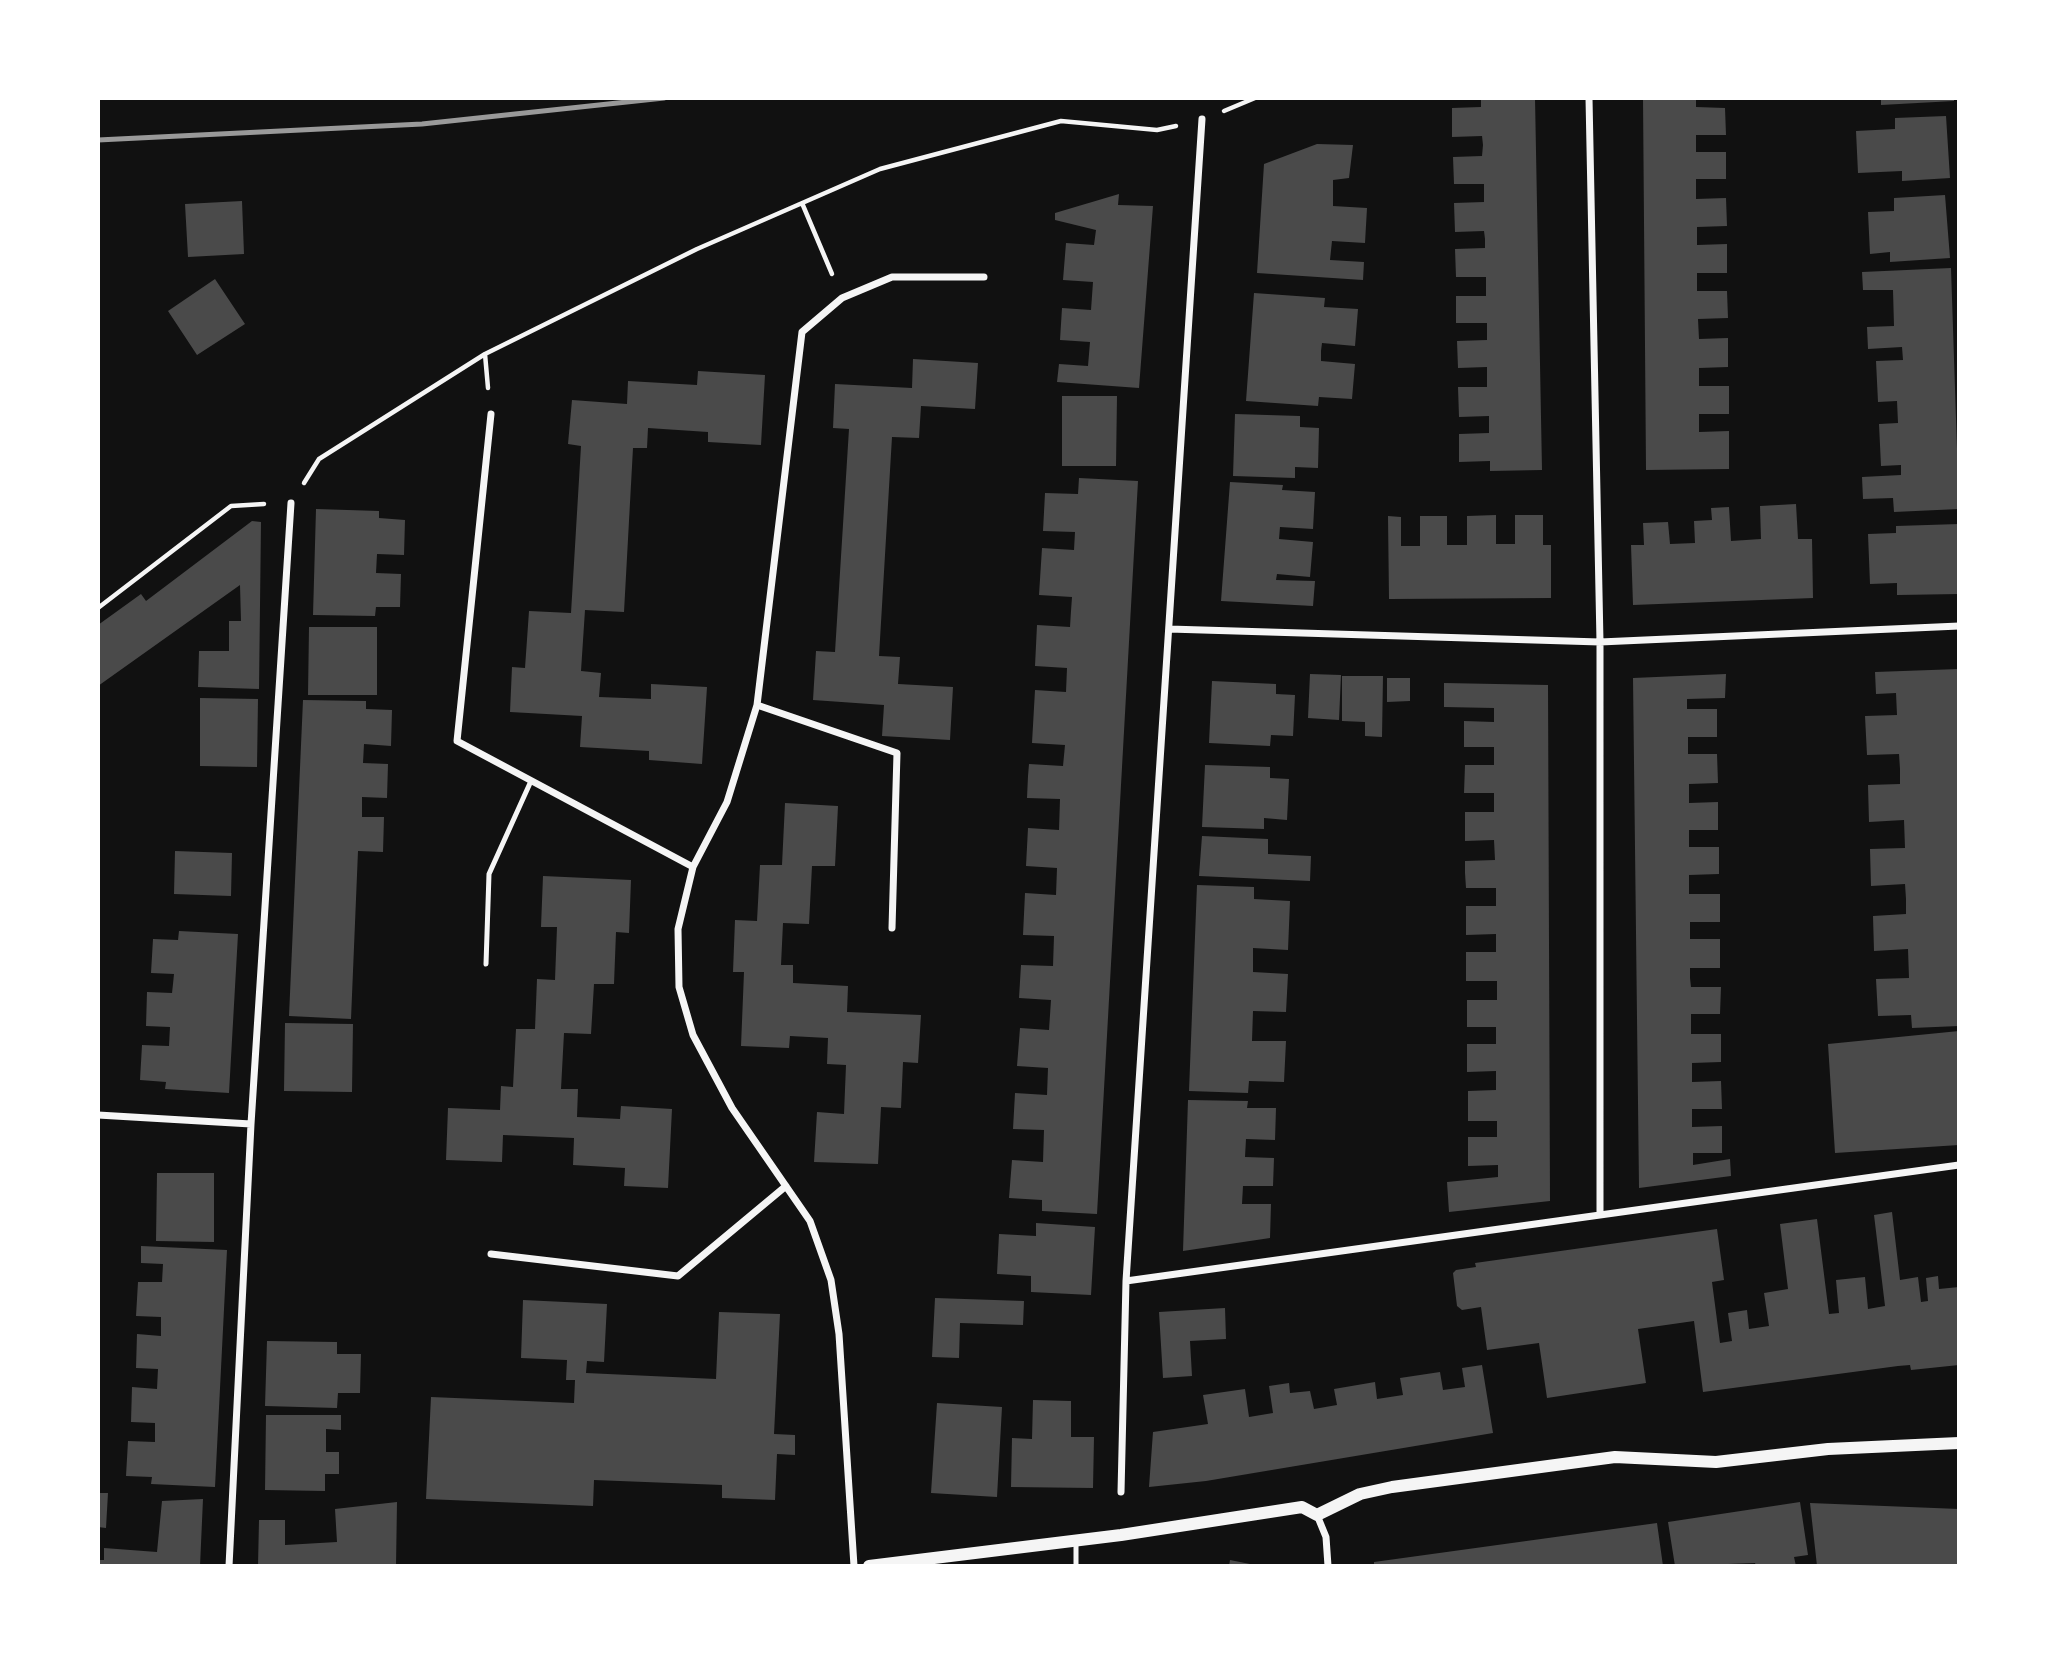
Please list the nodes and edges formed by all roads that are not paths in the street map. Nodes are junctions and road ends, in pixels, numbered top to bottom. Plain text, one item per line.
1 (1589, 98) edge
2 (1202, 119) road end
3 (984, 277) dead end
4 (491, 414) road end
5 (291, 503) road end
6 (1959, 626) edge
7 (1169, 629) junction
8 (1600, 642) junction
9 (757, 705) junction
10 (531, 781) junction
11 (693, 867) junction
12 (892, 928) dead end
13 (486, 964) dead end
14 (98, 1115) edge
15 (251, 1124) junction
16 (1959, 1165) edge
17 (786, 1186) junction
18 (1600, 1215) junction
19 (491, 1254) dead end
20 (1126, 1281) junction
21 (1959, 1443) edge
22 (1121, 1492) dead end
23 (1317, 1515) junction
24 (1076, 1541) junction
25 (229, 1566) edge
26 (854, 1566) edge
27 (869, 1566) edge
28 (1076, 1566) edge
29 (1328, 1566) edge

1 - 8 street
2 - 7 street
3 - 9 street
4 - 10 street
5 - 15 street
6 - 8 street
7 - 8 street
7 - 20 street
8 - 18 street
9 - 11 street
9 - 12 street
10 - 11 street
10 - 13 lane
11 - 17 street
14 - 15 street
15 - 25 street
16 - 18 street
17 - 19 street
17 - 26 street
18 - 20 street
20 - 22 street
21 - 23 street
23 - 24 street
23 - 29 street
24 - 27 street
24 - 28 lane

